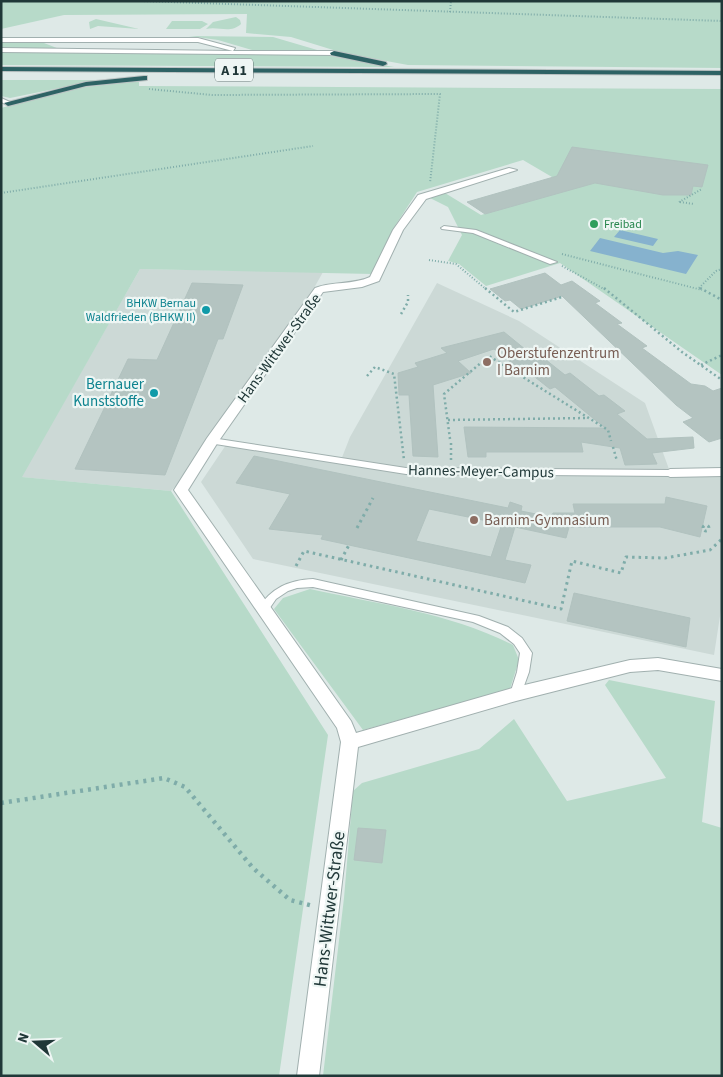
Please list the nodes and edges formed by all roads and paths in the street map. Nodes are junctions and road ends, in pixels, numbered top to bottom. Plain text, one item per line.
1 (141, 1) edge
2 (451, 1) edge
3 (450, 12) junction
4 (722, 21) edge
5 (1, 40) edge
6 (1, 50) edge
7 (243, 52) junction
8 (334, 54) joint
9 (1, 69) edge
10 (466, 71) junction
11 (722, 74) edge
12 (1, 75) edge
13 (170, 76) junction
14 (722, 80) edge
15 (149, 90) dead end
16 (4, 103) edge
17 (313, 146) dead end
18 (512, 170) dead end
19 (702, 189) dead end
20 (1, 193) edge
21 (428, 193) junction
22 (694, 204) dead end
23 (444, 228) dead end
24 (556, 253) dead end
25 (429, 260) dead end
26 (552, 262) joint
27 (722, 269) edge
28 (699, 288) junction
29 (408, 295) dead end
30 (562, 297) dead end
31 (722, 300) edge
32 (402, 314) dead end
33 (722, 355) edge
34 (701, 365) junction
35 (366, 376) dead end
36 (722, 380) edge
37 (588, 418) junction
38 (448, 420) junction
39 (212, 440) junction
40 (611, 441) dead end
41 (720, 470) edge
42 (406, 471) junction
43 (451, 471) junction
44 (670, 472) joint
45 (373, 498) dead end
46 (357, 528) dead end
47 (722, 539) edge
48 (349, 545) dead end
49 (342, 560) junction
50 (296, 566) dead end
51 (263, 609) junction
52 (722, 675) edge
53 (516, 694) junction
54 (350, 742) junction
55 (1, 803) edge
56 (331, 907) junction
57 (308, 1076) edge

1 - 3 path
2 - 3 path
3 - 4 path
5 - 7 lane
6 - 7 lane
7 - 8 lane
8 - 10 highway
9 - 10 highway, A 11
10 - 11 highway, A 11
12 - 13 highway, A 11
13 - 14 highway, A 11
13 - 16 highway
15 - 21 path
17 - 20 path
18 - 21 street, Hans-Wittwer-Straße
19 - 22 path
21 - 39 street, Hans-Wittwer-Straße
23 - 26 lane
24 - 28 path
25 - 30 path
26 - 34 path
27 - 28 path
28 - 31 path
29 - 32 path
33 - 34 path
34 - 36 path
35 - 42 path
37 - 38 path
37 - 38 path
37 - 40 path
38 - 43 path
39 - 42 lane, Hannes-Meyer-Campus
39 - 51 street, Hans-Wittwer-Straße
41 - 44 street, Hannes-Meyer-Campus
42 - 43 lane, Hannes-Meyer-Campus
43 - 44 lane, Hannes-Meyer-Campus
45 - 46 path
47 - 49 path
48 - 49 path
49 - 50 path
51 - 53 lane
51 - 54 street, Hans-Wittwer-Straße
52 - 53 street
53 - 54 street
54 - 56 street, Hans-Wittwer-Straße
55 - 56 path
56 - 57 street, Hans-Wittwer-Straße

